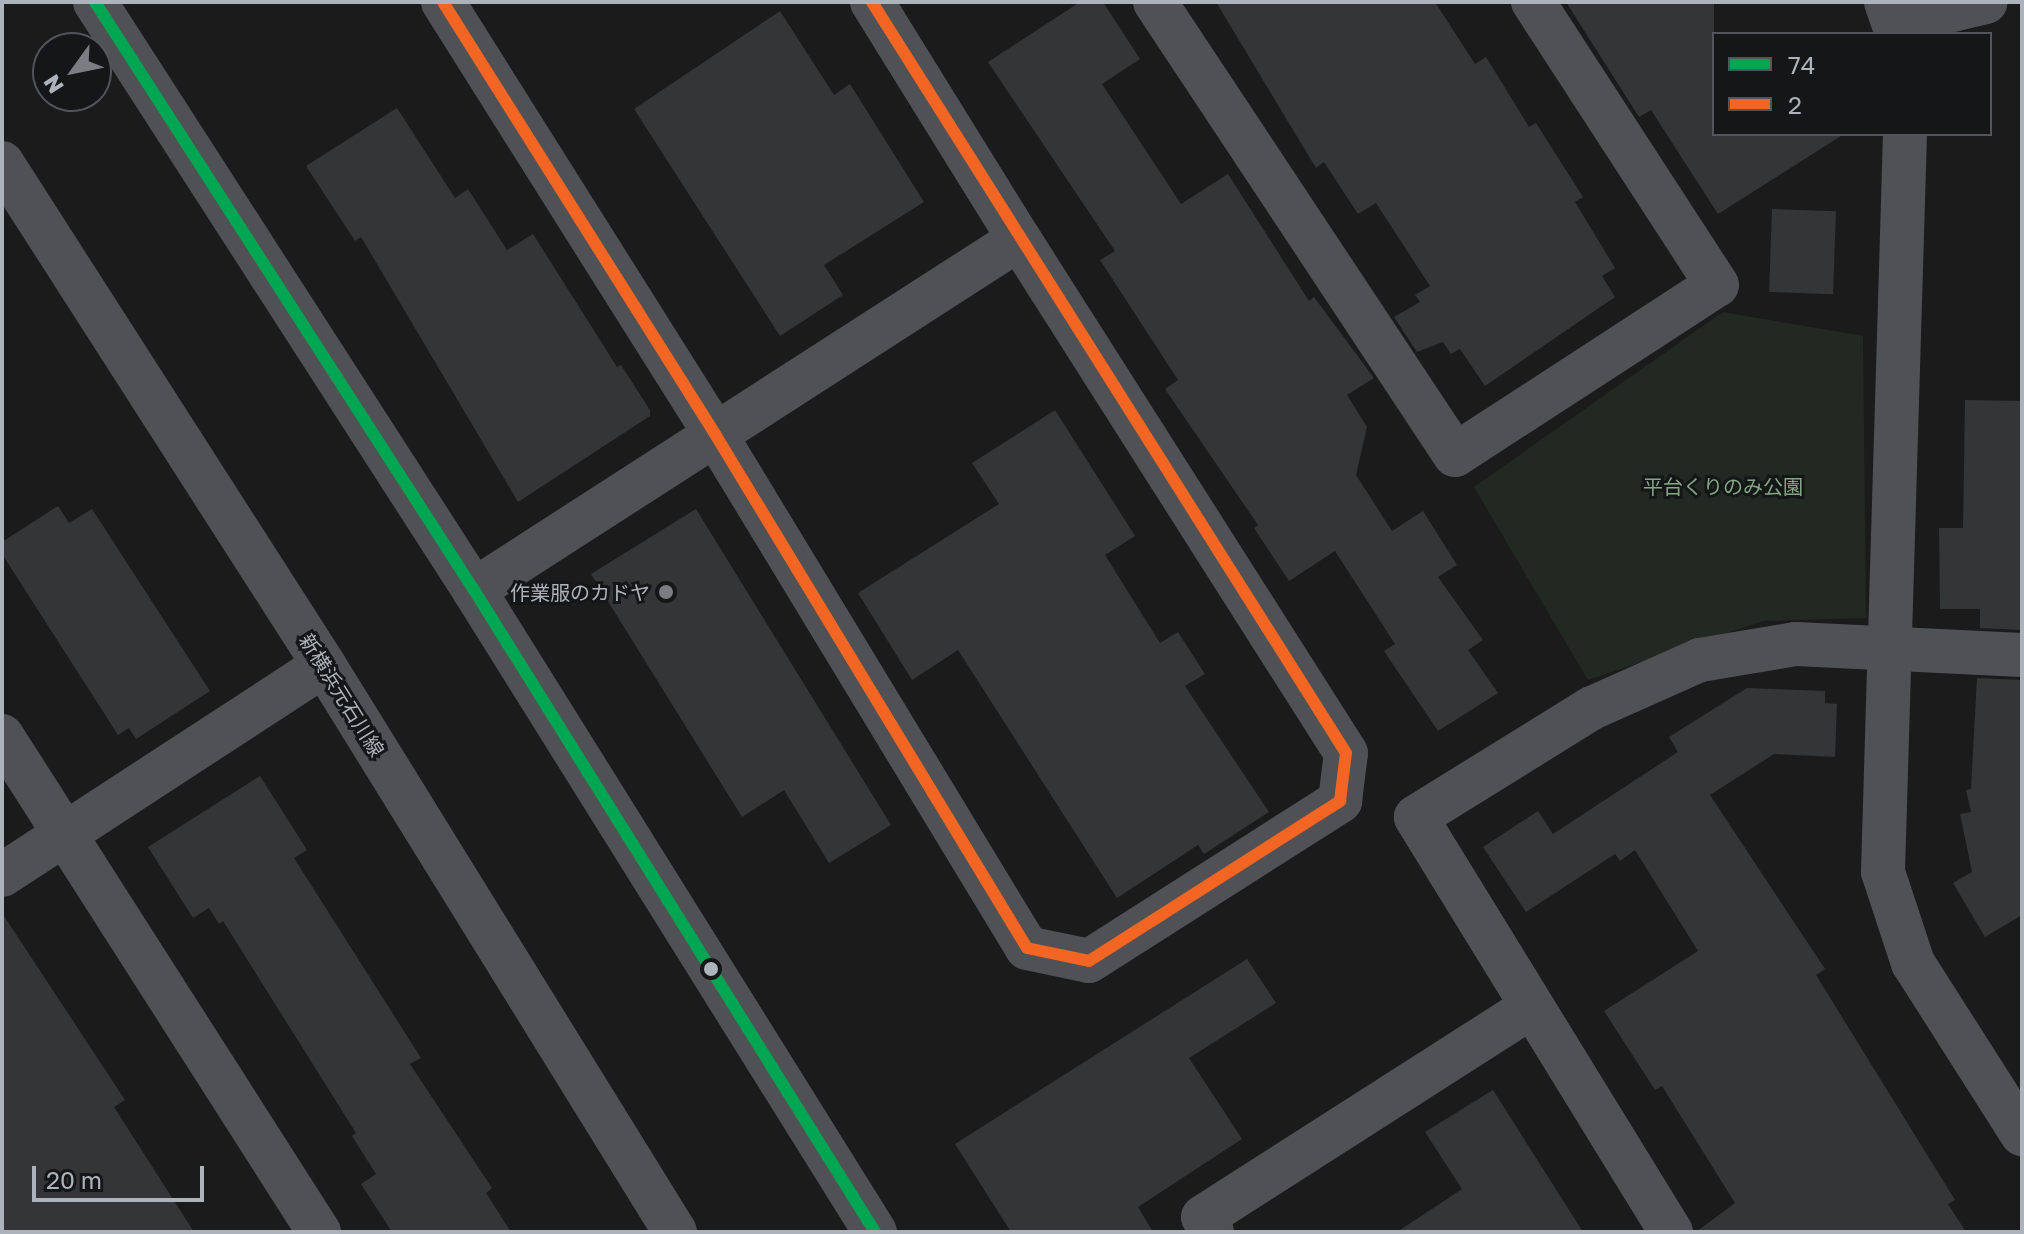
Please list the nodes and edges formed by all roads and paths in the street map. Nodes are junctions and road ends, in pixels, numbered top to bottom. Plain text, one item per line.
1 (95, 2) edge
2 (443, 2) edge
3 (872, 2) edge
4 (1155, 2) edge
5 (1533, 2) edge
6 (1986, 2) edge
7 (1893, 20) edge
8 (1905, 136) edge
9 (2, 163) edge
10 (1019, 239) junction
11 (715, 434) junction
12 (474, 590) junction
13 (1886, 651) junction
14 (2022, 655) edge
15 (324, 665) junction
16 (2, 736) edge
17 (65, 836) junction
18 (2, 875) edge
19 (1531, 1007) junction
20 (2022, 1134) edge
21 (319, 1232) edge
22 (675, 1232) edge
23 (875, 1232) edge
24 (1212, 1232) edge
25 (1671, 1232) edge

1 - 12 street
2 - 11 street
3 - 10 street
4 - 5 street
6 - 7 street
8 - 13 street
9 - 15 street, 新横浜元石川線
10 - 11 street
10 - 11 street
11 - 12 street
12 - 23 street
13 - 14 street
13 - 19 street
13 - 20 street
15 - 17 street
15 - 22 street, 新横浜元石川線
16 - 17 street
17 - 18 street
17 - 21 street
19 - 24 street
19 - 25 street

